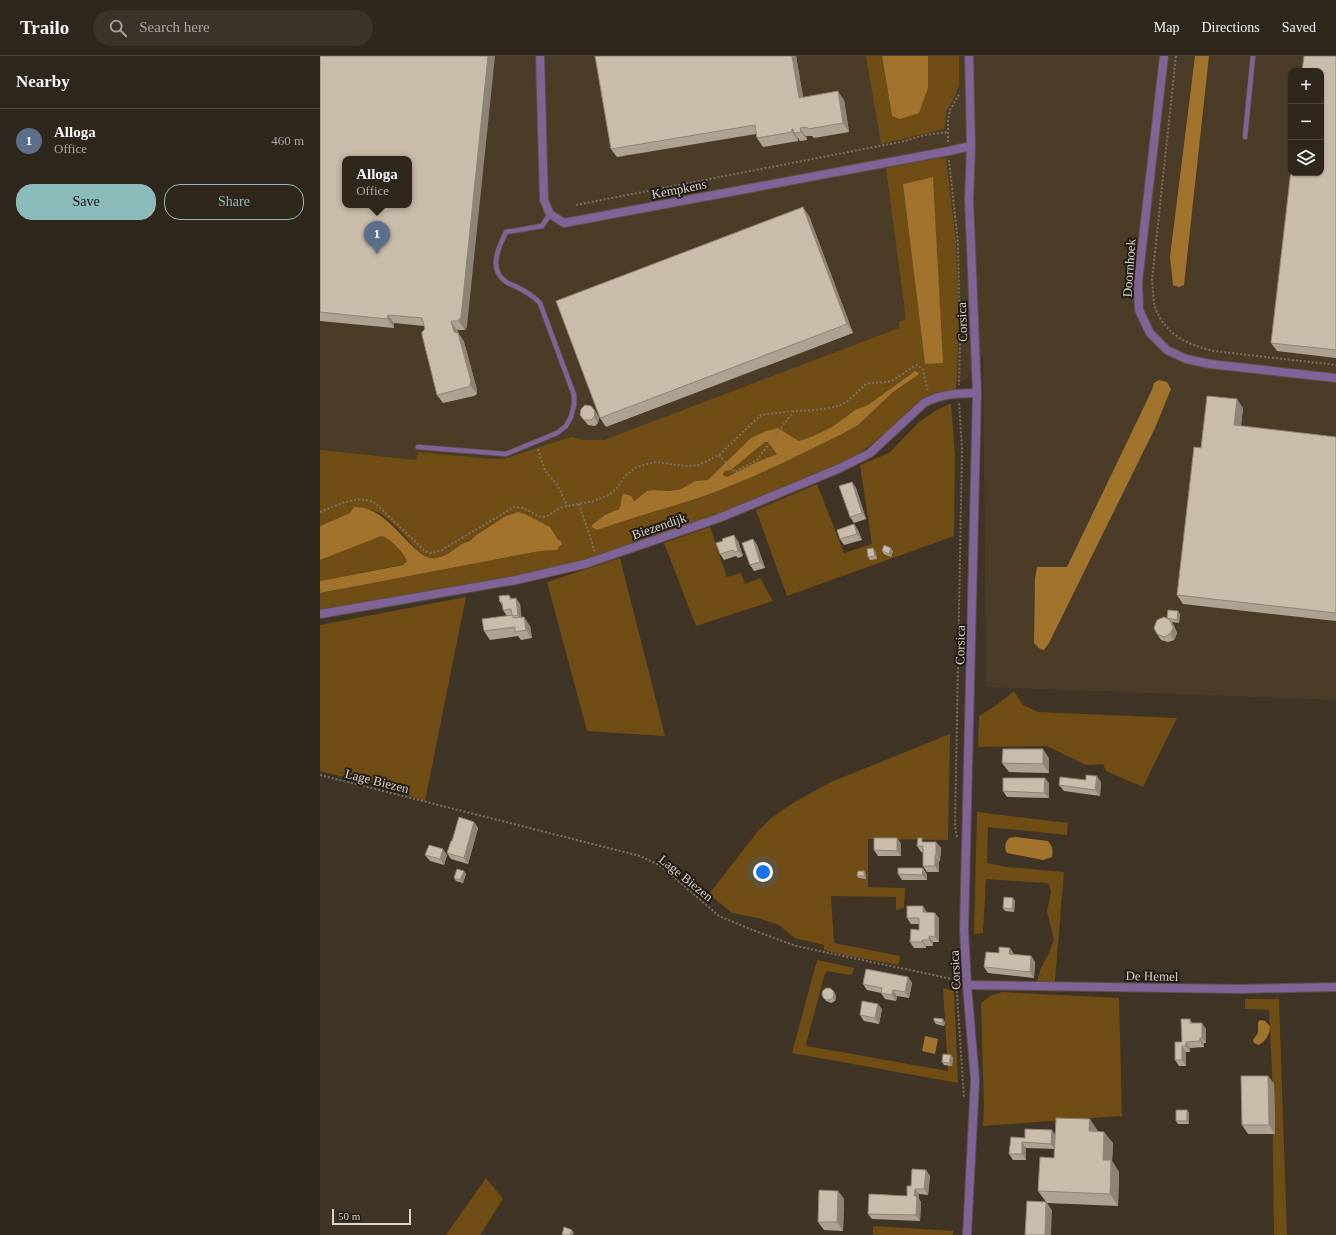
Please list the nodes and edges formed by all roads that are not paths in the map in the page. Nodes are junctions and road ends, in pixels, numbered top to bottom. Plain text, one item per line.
1 (540, 56) edge
2 (969, 56) edge
3 (1164, 56) edge
4 (1253, 56) edge
5 (1245, 137) dead end
6 (971, 146) junction
7 (550, 214) junction
8 (1336, 378) edge
9 (977, 393) junction
10 (418, 447) dead end
11 (320, 614) edge
12 (967, 985) junction
13 (1336, 987) edge
14 (967, 1235) edge

1 - 7 street
2 - 6 street, Corsica
3 - 8 street, Doornhoek
4 - 5 lane
6 - 7 street, Kempkens
6 - 9 street, Corsica
7 - 10 lane
9 - 11 street, Biezendijk
9 - 12 street, Corsica
12 - 13 street, De Hemel
12 - 14 street, Corsica

